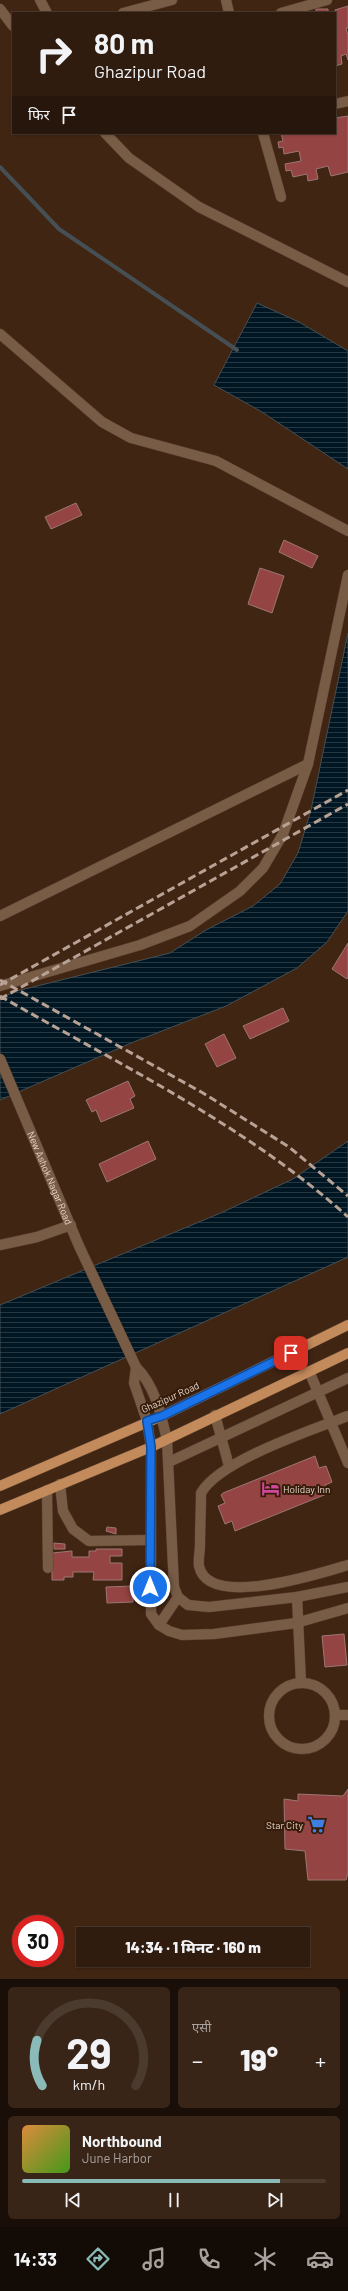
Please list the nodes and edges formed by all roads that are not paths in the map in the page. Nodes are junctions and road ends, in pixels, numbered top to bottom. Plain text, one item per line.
1 (40, 0) edge
2 (172, 0) edge
3 (226, 0) edge
4 (327, 0) edge
5 (138, 4) edge
6 (0, 8) edge
7 (46, 12) edge
8 (125, 12) edge
9 (229, 12) edge
10 (285, 12) edge
11 (12, 25) edge
12 (348, 101) edge
13 (336, 104) edge
14 (106, 134) edge
15 (263, 134) edge
16 (281, 198) dead end
17 (348, 282) edge
18 (0, 334) edge
19 (348, 531) edge
20 (348, 575) edge
21 (308, 764) junction
22 (0, 916) edge
23 (0, 986) edge
24 (0, 1059) edge
25 (71, 1225) junction
26 (0, 1245) edge
27 (348, 1325) edge
28 (348, 1353) edge
29 (136, 1367) junction
30 (308, 1371) junction
31 (348, 1378) edge
32 (318, 1392) junction
33 (160, 1411) junction
34 (215, 1415) junction
35 (348, 1416) edge
36 (147, 1421) junction
37 (332, 1423) junction
38 (222, 1438) junction
39 (167, 1440) junction
40 (151, 1447) junction
41 (169, 1462) junction
42 (348, 1463) edge
43 (229, 1466) junction
44 (60, 1484) junction
45 (0, 1486) edge
46 (47, 1490) junction
47 (0, 1510) edge
48 (150, 1540) junction
49 (348, 1565) edge
50 (48, 1568) dead end
51 (348, 1587) edge
52 (178, 1597) junction
53 (297, 1597) junction
54 (348, 1608) edge
55 (296, 1623) junction
56 (159, 1625) junction
57 (301, 1683) junction
58 (336, 1715) junction
59 (348, 1716) edge

1 - 7 street
2 - 5 street
3 - 9 street
4 - 10 street
5 - 8 street
6 - 11 street
12 - 13 street
14 - 17 street
15 - 16 street
18 - 19 street
20 - 21 street
21 - 22 street
21 - 23 street
24 - 25 street, New Ashok Nagar Road
25 - 26 street
25 - 29 street, New Ashok Nagar Road
27 - 33 main road, Ghazipur Road
28 - 30 main road
29 - 33 street
29 - 36 street
30 - 32 street
30 - 34 main road
31 - 32 street
32 - 37 street
32 - 38 street
33 - 36 main road, Ghazipur Road
33 - 39 street
34 - 38 street
34 - 39 main road
35 - 37 street
36 - 40 street
36 - 45 main road, Ghazipur Road
37 - 42 street
37 - 43 street
38 - 41 street
38 - 43 street
39 - 40 main road
39 - 41 street
40 - 44 main road
40 - 48 street
41 - 52 street
43 - 49 street
44 - 46 main road
44 - 48 street
46 - 47 main road
46 - 50 street
48 - 56 street
51 - 53 street
52 - 53 street
52 - 56 street
53 - 55 street
54 - 55 street
55 - 56 street
55 - 57 street
57 - 58 street
57 - 58 street
58 - 59 street

